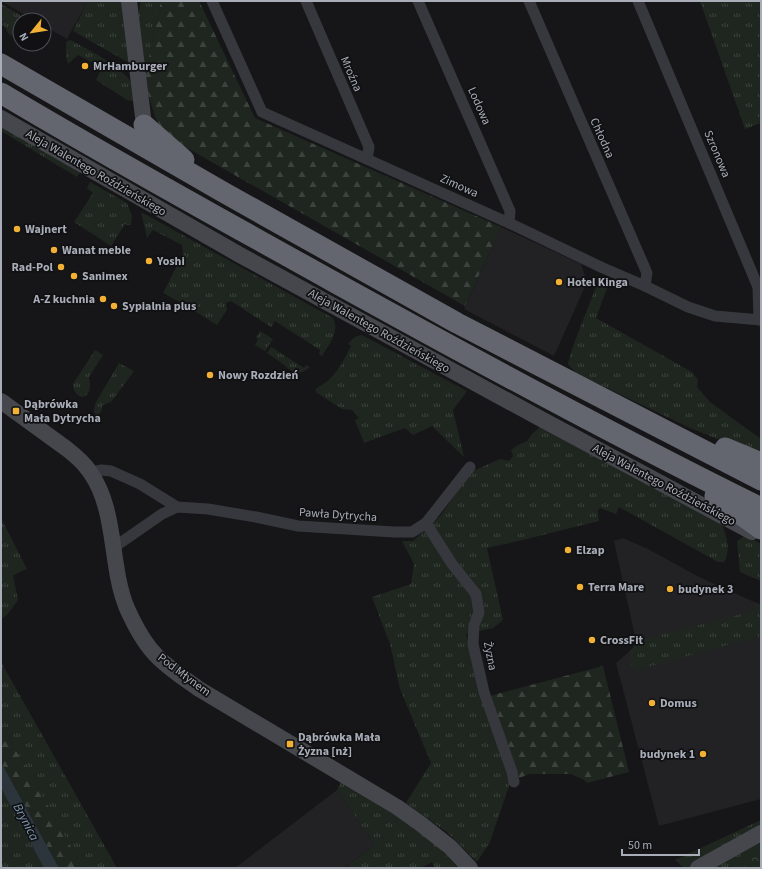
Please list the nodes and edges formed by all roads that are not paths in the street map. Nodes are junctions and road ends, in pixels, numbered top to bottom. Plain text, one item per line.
1 (129, 1) edge
2 (212, 1) edge
3 (306, 1) edge
4 (418, 1) edge
5 (529, 1) edge
6 (638, 1) edge
7 (1, 64) edge
8 (1, 93) edge
9 (1, 118) edge
10 (144, 125) joint
11 (367, 159) junction
12 (223, 192) junction
13 (509, 222) junction
14 (645, 286) junction
15 (760, 320) edge
16 (1, 400) edge
17 (665, 431) junction
18 (761, 463) edge
19 (672, 464) junction
20 (470, 467) dead end
21 (90, 472) junction
22 (761, 480) edge
23 (177, 507) junction
24 (761, 508) edge
25 (426, 523) junction
26 (761, 529) edge
27 (761, 536) edge
28 (113, 548) junction
29 (514, 782) dead end
30 (761, 833) edge
31 (470, 868) edge
32 (698, 868) edge

1 - 10 street
2 - 11 street, Zimowa
3 - 11 street, Mroźna
4 - 13 street, Lodowa
5 - 14 street, Chłodna
6 - 15 street, Szronowa
7 - 12 highway
8 - 19 highway, Aleja Walentego Roździeńskiego
9 - 27 street, Aleja Walentego Roździeńskiego
10 - 12 highway
11 - 13 street, Zimowa
12 - 17 highway
13 - 14 street, Zimowa
14 - 15 street, Zimowa
16 - 21 street, Pod Młynem
17 - 18 highway
17 - 22 highway
19 - 24 highway, Aleja Walentego Roździeńskiego
19 - 26 highway
20 - 25 street, Pawła Dytrycha
21 - 23 street, Pawła Dytrycha
21 - 28 street, Pod Młynem
23 - 25 street, Pawła Dytrycha
23 - 28 street
25 - 29 street, Żyzna
28 - 31 street, Pod Młynem
30 - 32 street

